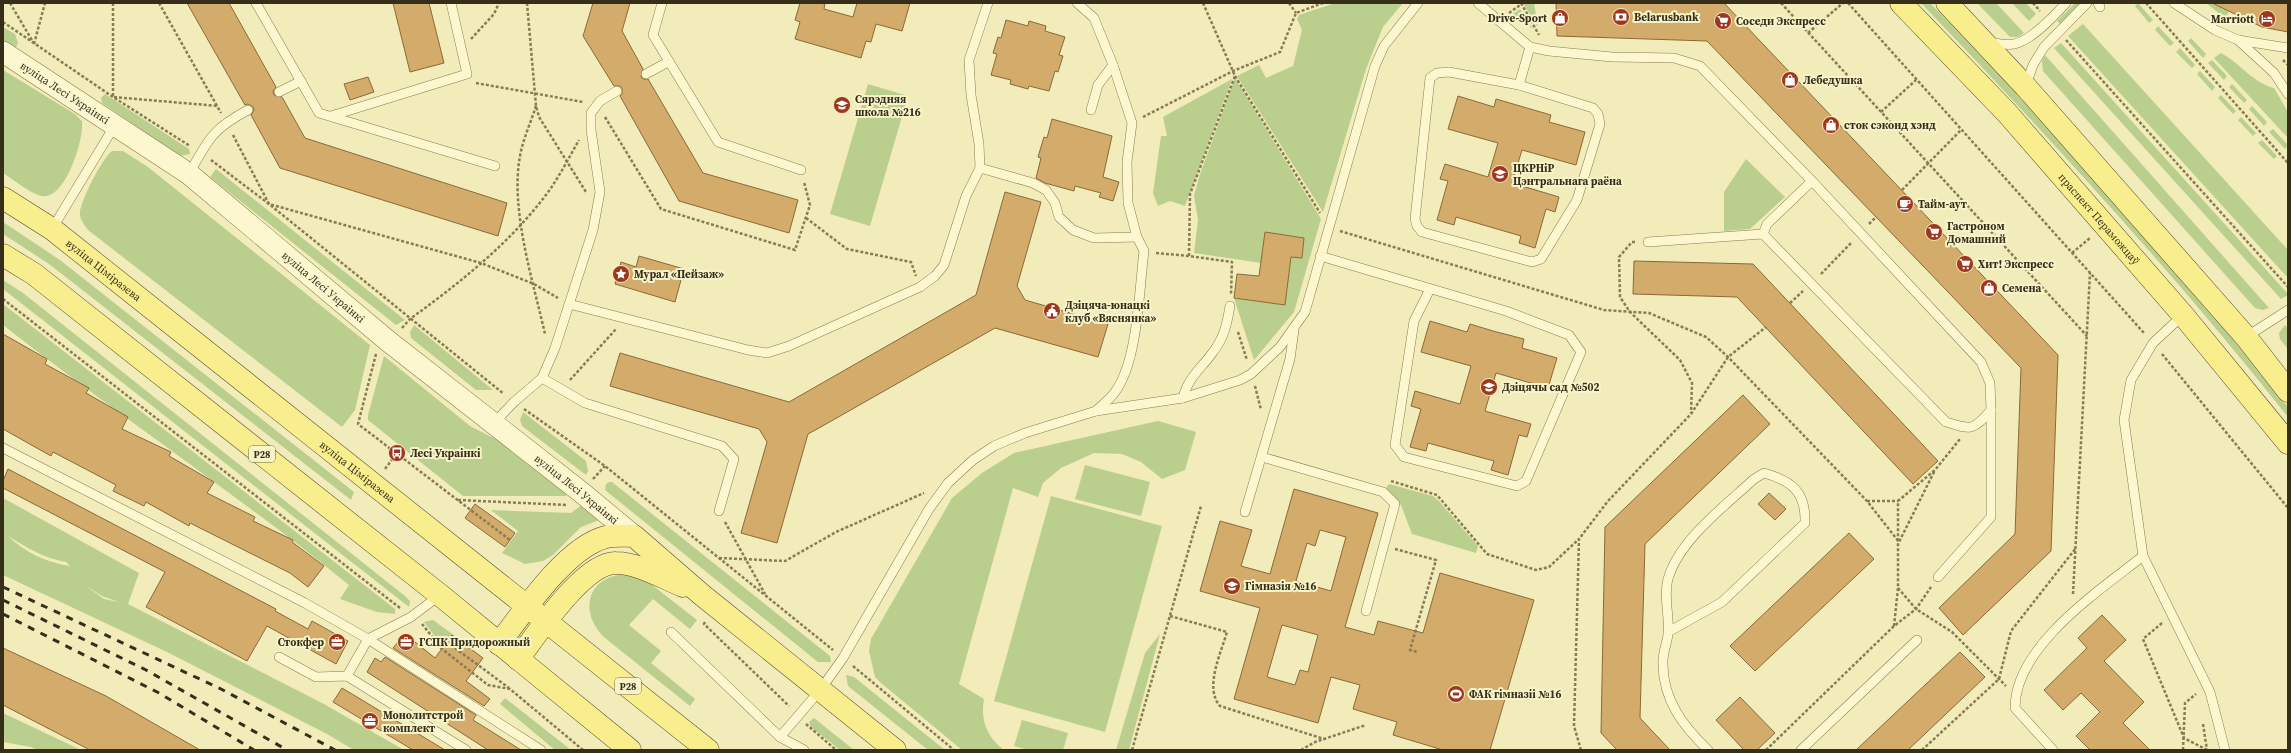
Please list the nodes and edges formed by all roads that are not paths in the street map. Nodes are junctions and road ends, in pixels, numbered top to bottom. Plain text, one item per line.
1 (256, 3) edge
2 (451, 3) edge
3 (662, 3) edge
4 (988, 3) edge
5 (1077, 3) edge
6 (1418, 3) edge
7 (1478, 3) edge
8 (1901, 3) edge
9 (1947, 3) edge
10 (2066, 3) edge
11 (2087, 3) edge
12 (2174, 3) edge
13 (2238, 40) junction
14 (1984, 42) junction
15 (1530, 47) junction
16 (2288, 48) edge
17 (3, 52) edge
18 (668, 62) junction
19 (1114, 65) junction
20 (646, 74) dead end
21 (301, 81) junction
22 (1518, 85) junction
23 (2025, 86) junction
24 (617, 91) dead end
25 (279, 92) dead end
26 (2288, 94) edge
27 (248, 110) dead end
28 (1091, 110) dead end
29 (331, 116) junction
30 (115, 125) junction
31 (495, 166) dead end
32 (980, 168) junction
33 (801, 170) road end
34 (189, 174) junction
35 (1812, 181) junction
36 (3, 198) edge
37 (52, 229) junction
38 (1763, 234) junction
39 (1137, 237) junction
40 (1648, 242) road end
41 (3, 255) edge
42 (1320, 256) junction
43 (1430, 289) junction
44 (569, 304) junction
45 (1230, 306) road end
46 (2288, 310) edge
47 (2183, 315) junction
48 (1294, 329) junction
49 (2246, 337) junction
50 (542, 378) junction
51 (2288, 391) edge
52 (1183, 398) junction
53 (1990, 410) junction
54 (1096, 411) junction
55 (494, 423) junction
56 (2288, 443) edge
57 (3, 448) edge
58 (1262, 457) junction
59 (719, 511) road end
60 (1245, 512) dead end
61 (634, 536) junction
62 (2143, 556) junction
63 (1938, 577) road end
64 (440, 595) junction
65 (702, 595) junction
66 (528, 606) junction
67 (1366, 611) dead end
68 (548, 622) junction
69 (672, 632) dead end
70 (1668, 632) junction
71 (368, 639) junction
72 (1917, 640) dead end
73 (499, 644) junction
74 (279, 657) dead end
75 (518, 659) junction
76 (347, 676) junction
77 (821, 689) junction
78 (780, 737) junction
79 (466, 750) edge
80 (542, 750) edge
81 (630, 750) edge
82 (708, 750) edge
83 (804, 750) edge
84 (895, 750) edge
85 (1708, 750) edge
86 (1801, 750) edge
87 (2053, 750) edge
88 (2224, 750) edge

1 - 21 lane
2 - 29 lane
3 - 18 lane
4 - 32 lane
5 - 19 lane
6 - 42 lane
7 - 15 lane
8 - 47 main road, праспект Пераможцаў
9 - 14 main road
10 - 14 lane
11 - 23 lane
12 - 13 lane
13 - 16 lane
13 - 26 lane
14 - 23 main road
15 - 22 lane
15 - 35 lane
17 - 30 street, вуліца Лесі Украінкі
18 - 20 lane
18 - 33 lane
19 - 28 lane
19 - 39 lane
21 - 25 lane
21 - 29 lane
22 - 22 lane
23 - 49 main road
24 - 44 lane
27 - 34 lane
29 - 31 lane
30 - 34 street, вуліца Лесі Украінкі
30 - 37 lane
32 - 39 lane
32 - 44 lane
34 - 55 street, вуліца Лесі Украінкі
35 - 38 lane
35 - 53 lane
36 - 37 main road, вуліца Ціміразева / Р28
37 - 66 main road, вуліца Ціміразева / Р28
38 - 40 lane
38 - 53 lane
39 - 54 lane
41 - 64 main road, Р28
42 - 43 lane
42 - 48 lane
43 - 43 lane
44 - 50 lane
45 - 52 lane
46 - 49 lane
47 - 56 main road, праспект Пераможцаў
47 - 62 lane
48 - 52 lane
48 - 58 lane
49 - 51 main road
50 - 55 lane
50 - 59 lane
52 - 54 lane
53 - 63 lane
54 - 77 lane
55 - 61 street, вуліца Лесі Украінкі
57 - 71 lane
58 - 60 lane
58 - 67 lane
61 - 65 main road
61 - 66 main road
62 - 87 lane
62 - 88 lane
64 - 71 lane
64 - 73 main road, Р28
65 - 68 main road
65 - 77 main road
66 - 68 main road, вуліца Ціміразева / Р28
66 - 73 main road
68 - 75 main road
68 - 82 main road, вуліца Ціміразева / Р28
69 - 78 lane
70 - 70 lane
70 - 85 lane
71 - 76 lane
71 - 80 lane
72 - 86 lane
73 - 75 main road, Р28
74 - 76 lane
75 - 81 main road, Р28
76 - 79 lane
77 - 78 lane
77 - 84 main road
78 - 83 lane

